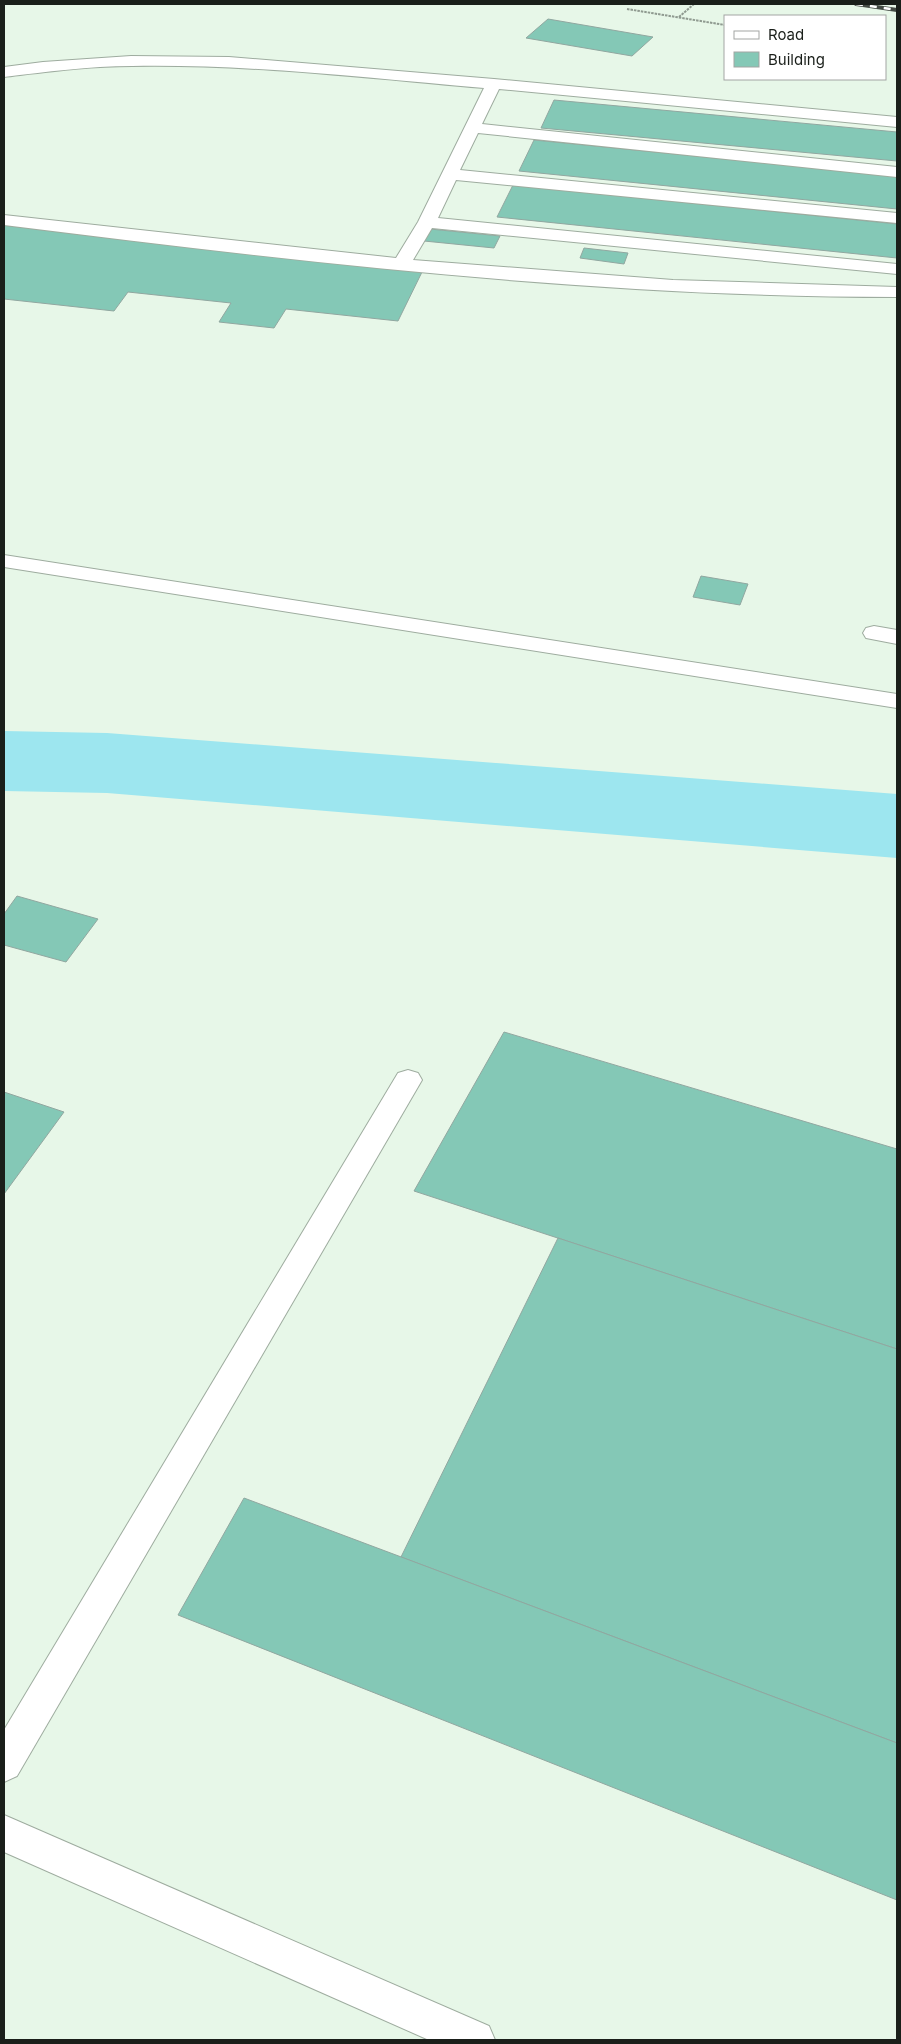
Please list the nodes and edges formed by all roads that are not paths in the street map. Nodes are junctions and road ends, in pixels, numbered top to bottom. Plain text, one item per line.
1 (4, 72) edge
2 (494, 84) junction
3 (897, 122) edge
4 (473, 128) junction
5 (897, 172) edge
6 (450, 174) junction
7 (897, 218) edge
8 (4, 220) edge
9 (427, 222) junction
10 (401, 265) junction
11 (897, 269) edge
12 (897, 292) edge
13 (4, 561) edge
14 (874, 633) dead end
15 (897, 637) edge
16 (897, 701) edge
17 (408, 1080) dead end
18 (4, 1764) edge
19 (4, 1833) edge
20 (475, 2040) edge

1 - 2 lane
2 - 3 lane
2 - 4 lane
4 - 5 lane
4 - 6 lane
6 - 7 lane
6 - 9 lane
8 - 10 lane
9 - 10 lane
9 - 11 lane
10 - 12 lane
13 - 16 lane
14 - 15 lane
17 - 18 lane
19 - 20 lane

